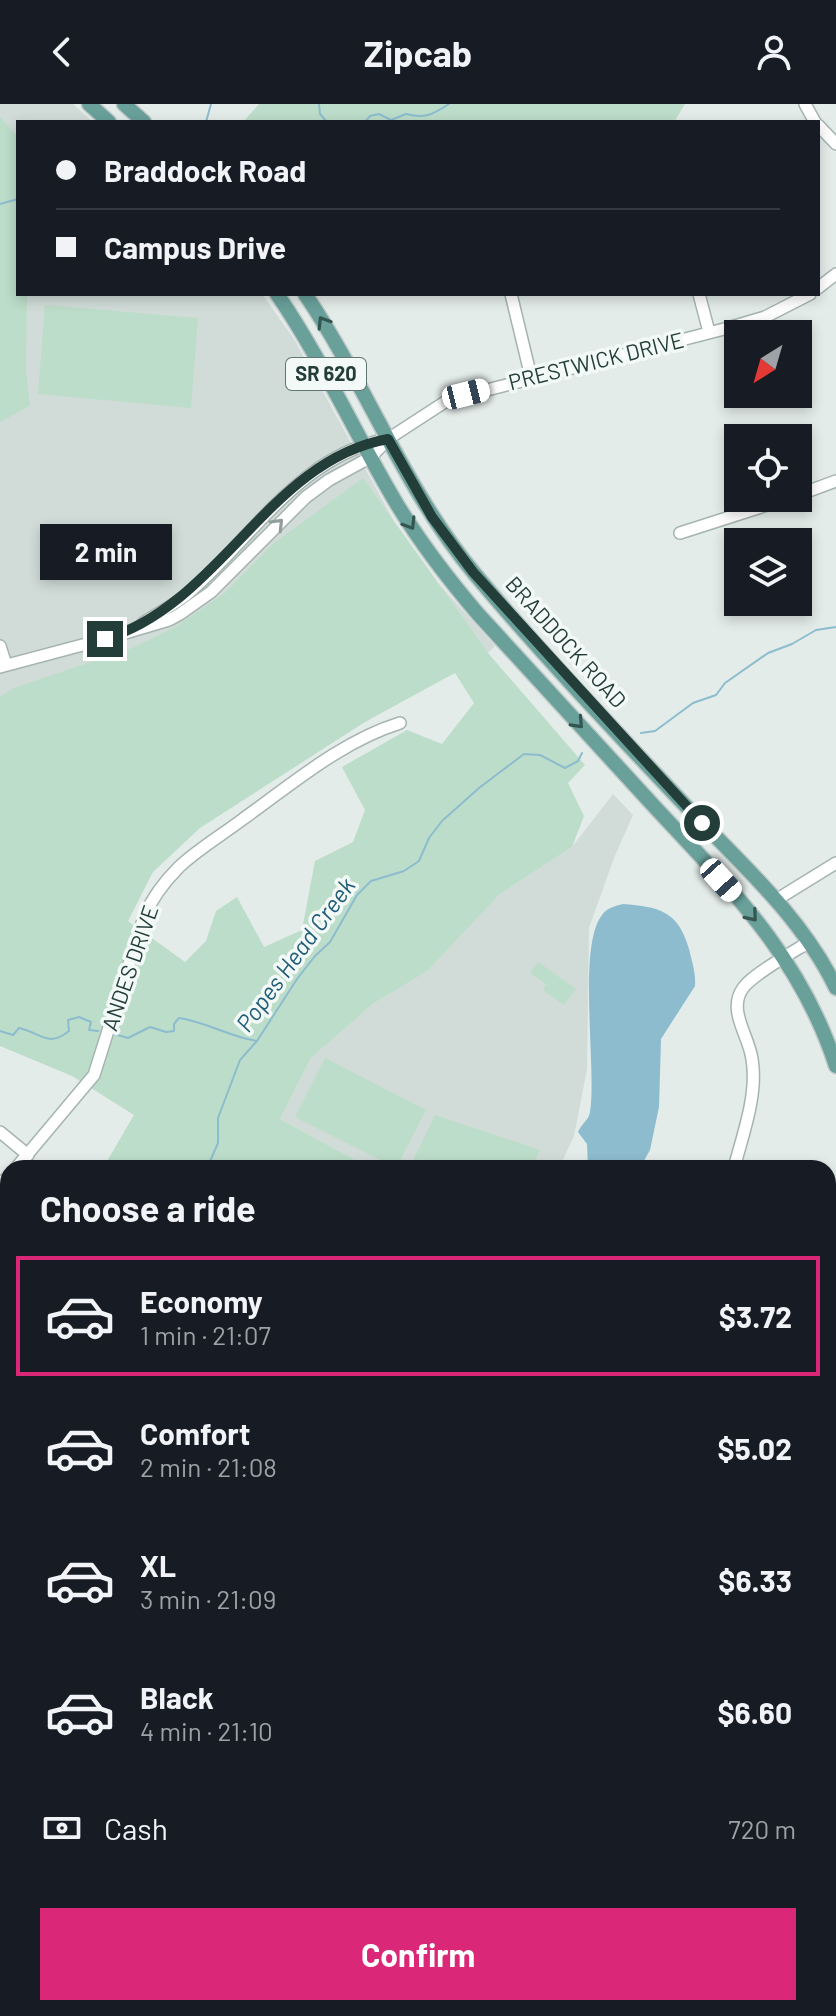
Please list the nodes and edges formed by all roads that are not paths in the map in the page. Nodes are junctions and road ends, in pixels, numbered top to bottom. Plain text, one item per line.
1 (124, 104) edge
2 (142, 120) edge
3 (820, 126) edge
4 (836, 144) edge
5 (836, 274) edge
6 (820, 286) edge
7 (278, 296) edge
8 (306, 296) edge
9 (511, 296) edge
10 (700, 296) edge
11 (806, 296) edge
12 (709, 332) junction
13 (531, 377) junction
14 (388, 439) junction
15 (367, 450) junction
16 (836, 481) edge
17 (812, 490) edge
18 (745, 512) edge
19 (680, 533) dead end
20 (0, 646) edge
21 (3, 666) edge
22 (400, 723) dead end
23 (836, 863) edge
24 (776, 900) junction
25 (809, 942) junction
26 (785, 958) junction
27 (836, 988) edge
28 (836, 1066) edge
29 (0, 1132) edge
30 (28, 1155) junction
31 (23, 1160) edge
32 (736, 1160) edge

1 - 2 main road
3 - 4 street
5 - 6 street
7 - 15 main road, BRADDOCK ROAD / SR 620
14 -> 8 main road, BRADDOCK ROAD / SR 620
9 - 13 street
10 - 12 street
11 - 12 street, PRESTWICK DRIVE
12 - 13 street, PRESTWICK DRIVE
13 - 14 street, PRESTWICK DRIVE
14 - 15 street
14 - 24 main road, BRADDOCK ROAD / SR 620
15 - 21 street
15 -> 26 main road, BRADDOCK ROAD / SR 620
16 - 17 street
18 - 19 street
20 - 21 street
22 - 30 street, ANDES DRIVE
23 - 24 street
24 - 25 main road, BRADDOCK ROAD / SR 620
25 - 26 street
25 - 27 main road, BRADDOCK ROAD / SR 620
26 - 28 main road, BRADDOCK ROAD / SR 620
26 - 32 street
29 - 30 street
30 - 31 street, ANDES DRIVE

